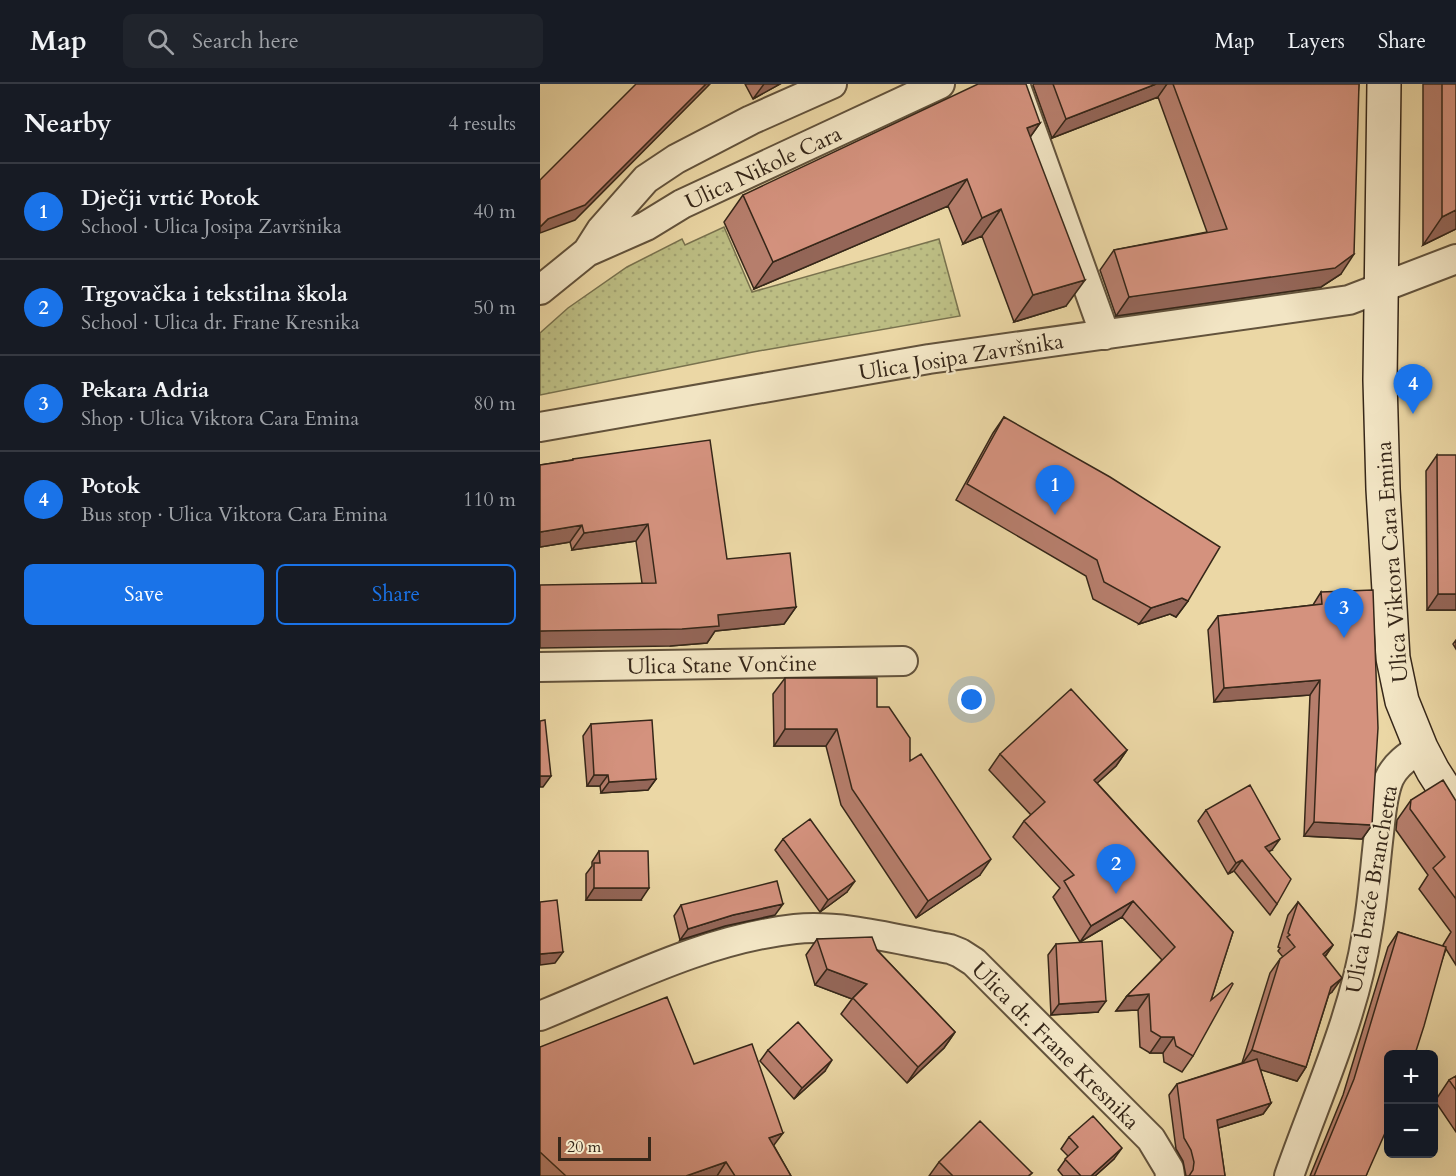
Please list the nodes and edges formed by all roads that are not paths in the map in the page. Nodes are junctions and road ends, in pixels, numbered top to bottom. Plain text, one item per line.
1 (832, 84) edge
2 (940, 84) edge
3 (1015, 84) edge
4 (1384, 84) edge
5 (587, 252) junction
6 (1456, 259) edge
7 (1382, 288) junction
8 (540, 290) edge
9 (1105, 335) junction
10 (540, 427) edge
11 (903, 661) dead end
12 (540, 667) edge
13 (1421, 748) junction
14 (1456, 807) edge
15 (540, 1016) edge
16 (1170, 1176) edge
17 (1289, 1176) edge

1 - 5 street, Ulica Nikole Cara
2 - 5 street, Ulica Nikole Cara
3 - 9 street
4 - 7 main road, Ulica Viktora Cara Emina
5 - 8 street, Ulica Nikole Cara
6 - 7 street, Ulica Josipa Završnika
7 - 9 street, Ulica Josipa Završnika
7 - 13 main road, Ulica Viktora Cara Emina
9 - 10 street, Ulica Josipa Završnika
11 - 12 street, Ulica Stane Vončine
13 - 14 main road, Ulica Viktora Cara Emina
13 - 17 street, Ulica braće Branchetta
15 - 16 street, Ulica dr. Frane Kresnika

